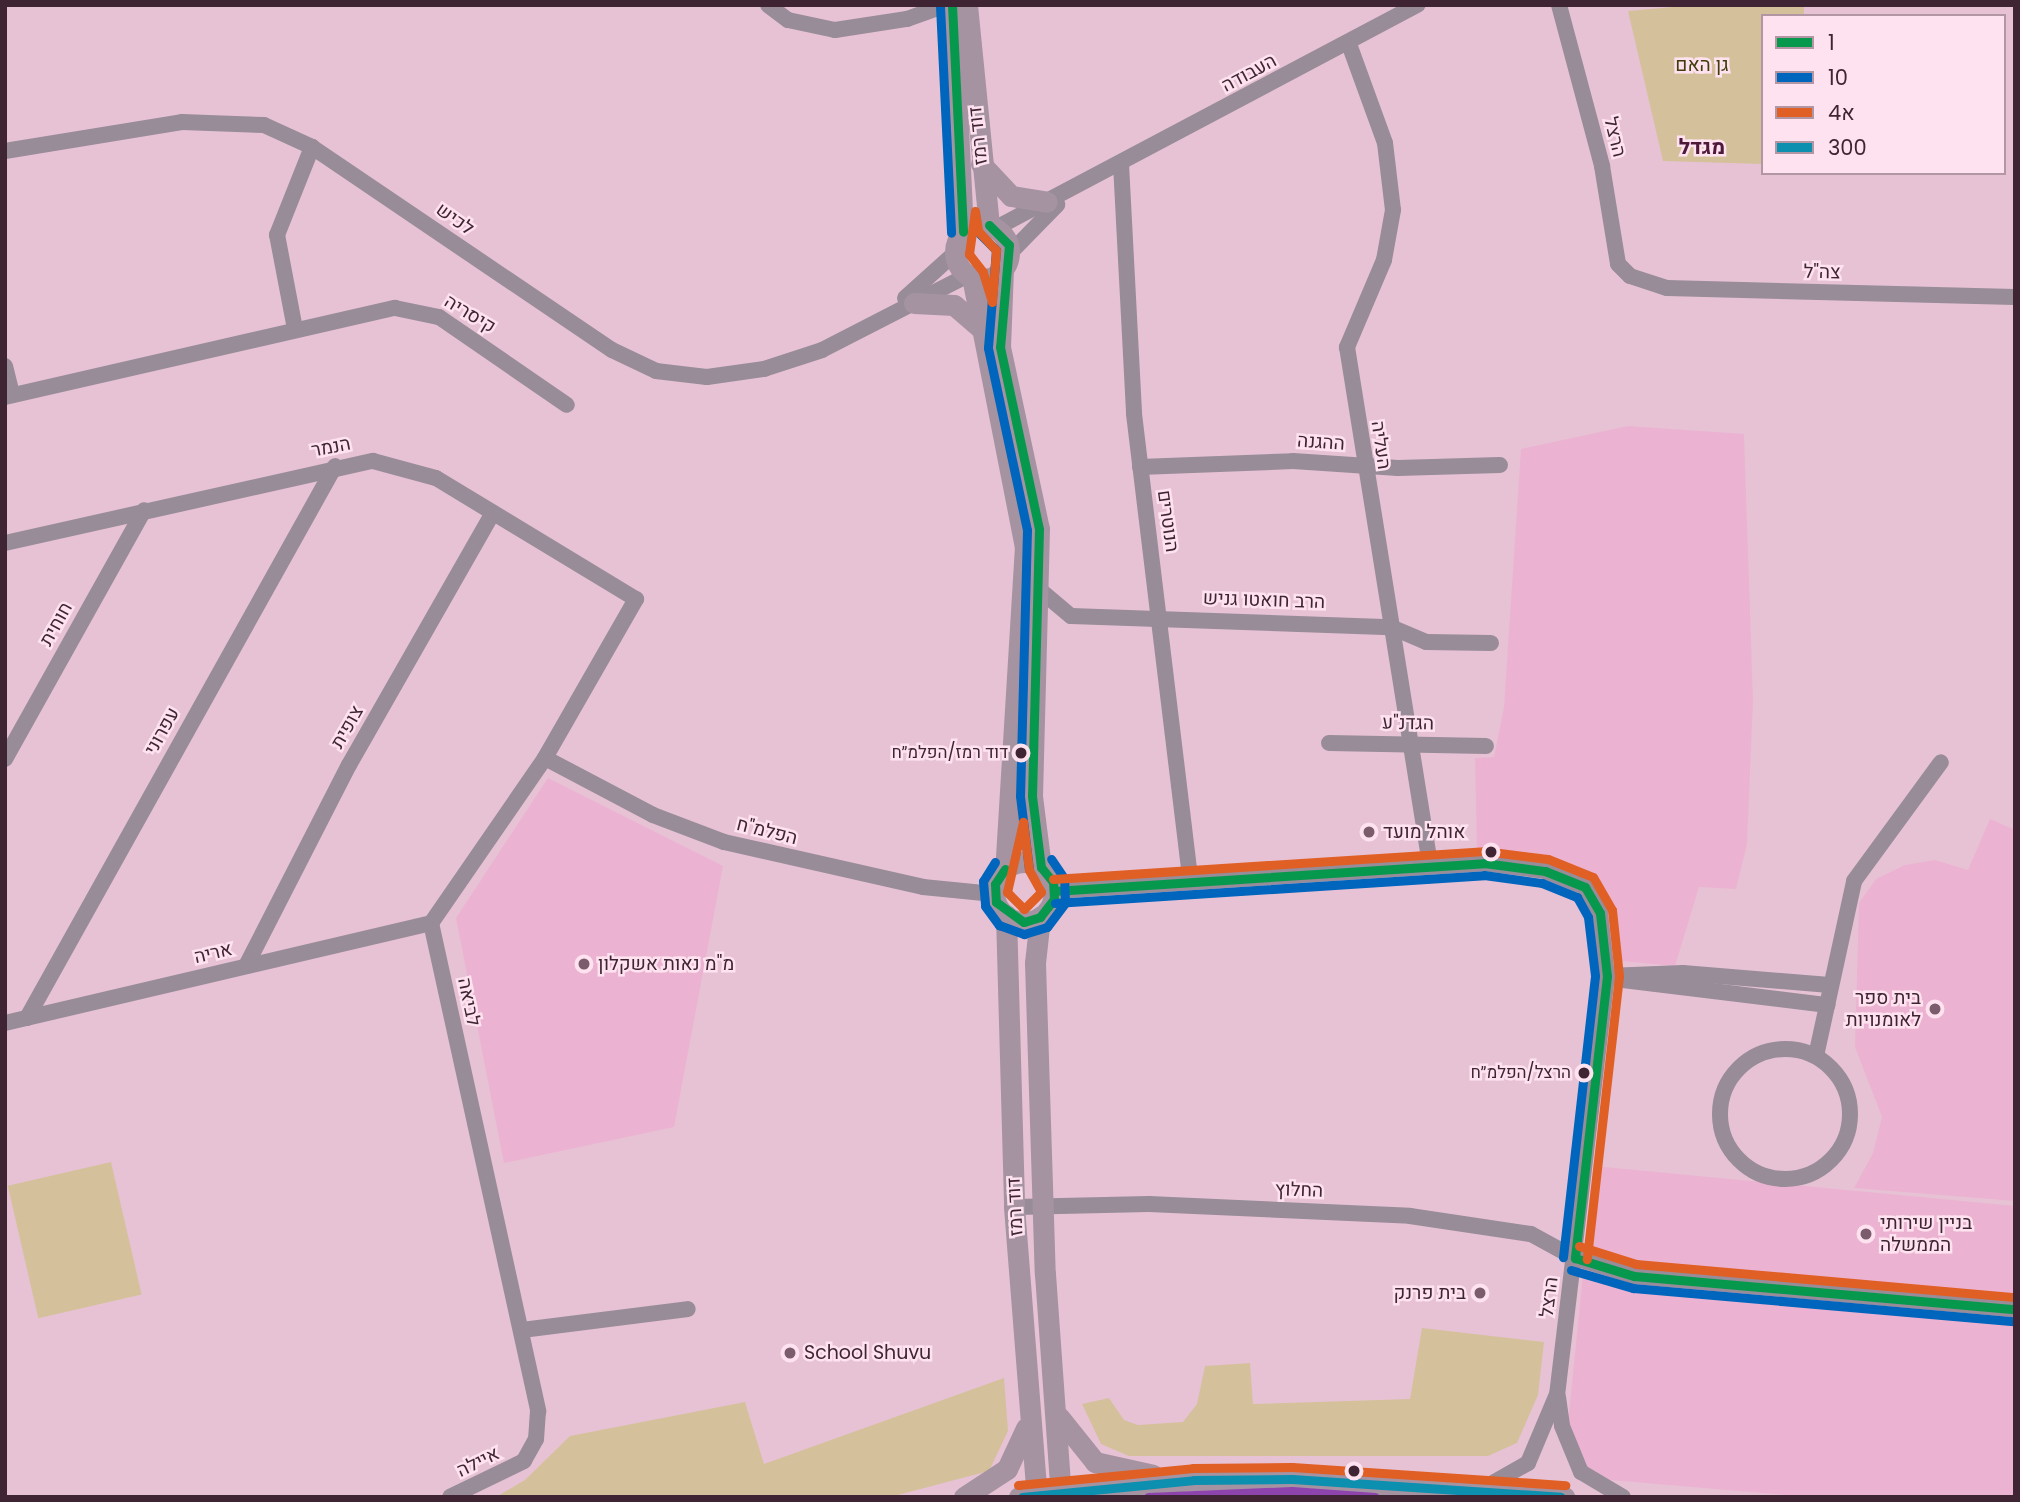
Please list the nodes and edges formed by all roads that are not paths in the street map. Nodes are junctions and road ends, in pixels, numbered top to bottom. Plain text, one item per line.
1 (768, 5) edge
2 (949, 5) edge
3 (967, 5) edge
4 (1418, 5) edge
5 (1559, 5) edge
6 (1349, 44) junction
7 (312, 147) junction
8 (5, 151) edge
9 (980, 162) junction
10 (1121, 164) junction
11 (1099, 176) junction
12 (1047, 202) junction
13 (993, 227) junction
14 (963, 232) junction
15 (954, 253) junction
16 (1006, 261) junction
17 (970, 276) junction
18 (1630, 276) joint
19 (2015, 297) edge
20 (914, 303) junction
21 (867, 327) junction
22 (295, 329) junction
23 (983, 330) junction
24 (5, 366) edge
25 (9, 396) edge
26 (567, 405) dead end
27 (1500, 465) dead end
28 (335, 466) junction
29 (1362, 466) junction
30 (1140, 467) junction
31 (144, 510) junction
32 (493, 513) junction
33 (5, 543) edge
34 (1041, 591) junction
35 (1160, 617) junction
36 (1391, 627) junction
37 (1491, 643) dead end
38 (1329, 743) dead end
39 (1410, 744) junction
40 (1486, 746) dead end
41 (545, 758) junction
42 (5, 759) edge
43 (1941, 762) dead end
44 (1430, 864) junction
45 (1041, 867) junction
46 (1005, 869) junction
47 (1191, 882) junction
48 (1055, 891) junction
49 (994, 894) junction
50 (1006, 915) junction
51 (1040, 917) junction
52 (431, 923) junction
53 (246, 967) junction
54 (1607, 976) junction
55 (1830, 985) junction
56 (1827, 1005) junction
57 (27, 1018) junction
58 (5, 1023) edge
59 (1816, 1056) junction
60 (1014, 1207) junction
61 (1044, 1207) junction
62 (1575, 1258) junction
63 (688, 1309) dead end
64 (2015, 1309) edge
65 (522, 1330) junction
66 (1558, 1394) junction
67 (1029, 1408) junction
68 (1058, 1416) junction
69 (524, 1461) joint
70 (1194, 1480) junction
71 (1482, 1489) junction
72 (1062, 1493) edge
73 (1030, 1496) edge
74 (450, 1497) edge
75 (964, 1497) edge
76 (1564, 1497) edge
77 (1623, 1497) edge

1 - 2 street
2 - 14 street, דוד רמז
3 - 9 street, דוד רמז
4 - 6 street, העבודה
5 - 18 street, הרצל
6 - 10 street, העבודה
6 - 29 street, העליה
7 - 8 street, לכיש
7 - 21 street, לכיש
7 - 22 street
9 - 12 street
9 - 13 street, דוד רמז
10 - 11 street, העבודה
10 - 30 street, הנוטרים
11 - 12 street, העבודה
11 - 16 street, העבודה
12 - 13 street, העבודה
13 - 14 street
13 - 16 street
14 - 15 street
15 - 17 street
15 - 21 street, לכיש
16 - 17 street
16 - 34 street
17 - 20 street, לכיש
17 - 23 street
18 - 19 street, צה"ל
20 - 21 street, לכיש
20 - 23 street
22 - 25 street, קיסריה
22 - 26 street, קיסריה
23 - 46 street
24 - 25 street, קיסריה
27 - 29 street, ההגנה
28 - 31 street, הנמר
28 - 32 street, הנמר
28 - 57 street, עפרוני
29 - 30 street, ההגנה
29 - 36 street, העליה
30 - 35 street, הנוטרים
31 - 33 street, הנמר
31 - 42 street, חוחית
32 - 41 street, הנמר
32 - 53 street, צופית
34 - 35 street, הרב חואטו גניש
34 - 45 street
35 - 36 street, הרב חואטו גניש
35 - 47 street, הנוטרים
36 - 37 street, הרב חואטו גניש
36 - 39 street, העליה
38 - 39 street, הגדנ"ע
39 - 40 street, הגדנ"ע
39 - 44 street, העליה
41 - 49 street, הפלמ"ח
41 - 52 street
43 - 55 street
44 - 47 street
44 - 54 street, הרצל
45 - 46 street
45 - 48 street
46 - 49 street
47 - 48 street
48 - 51 street
49 - 50 street
50 - 51 street
50 - 60 street, דוד רמז
51 - 61 street, דוד רמז
52 - 53 street, אריה
52 - 65 street, לביאה
53 - 57 street, אריה
54 - 55 street
54 - 56 street
54 - 62 street, הרצל
55 - 56 street
56 - 59 street
57 - 58 street, אריה
59 - 59 street
60 - 61 street, החלוץ
60 - 67 street, דוד רמז
61 - 62 street, החלוץ
61 - 68 street, דוד רמז
62 - 64 street, החלוץ
62 - 66 street, הרצל
63 - 65 street
65 - 69 street, לביאה
66 - 71 street, הרצל
66 - 77 street, הרצל
67 - 73 street, דוד רמז
67 - 75 street
68 - 70 street
68 - 72 street, דוד רמז
69 - 74 street, איילה
70 - 71 street
70 - 72 street
71 - 76 street
72 - 73 street

